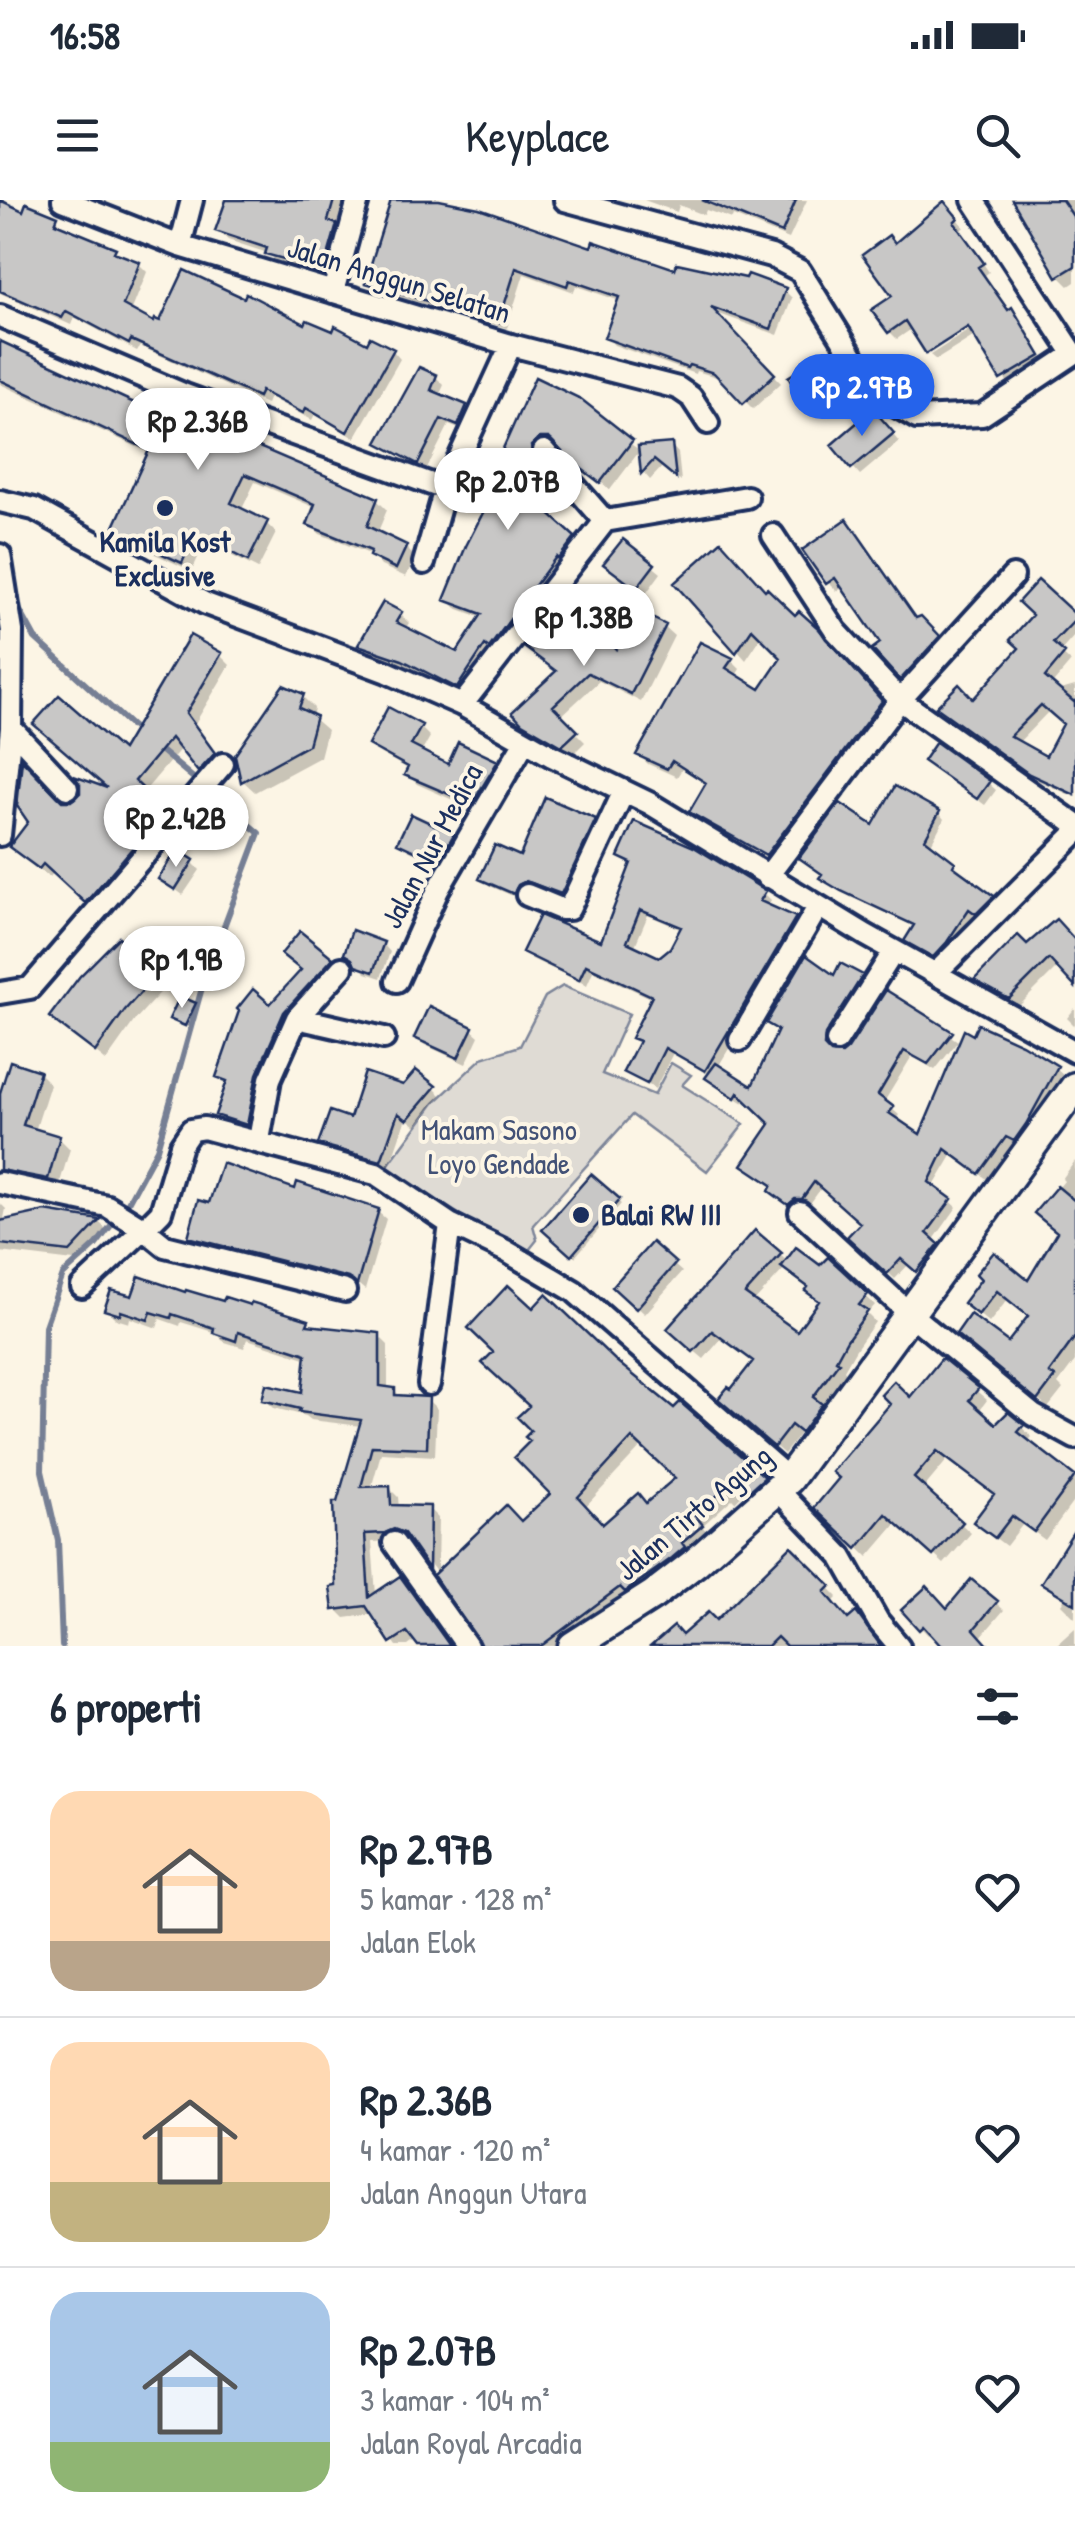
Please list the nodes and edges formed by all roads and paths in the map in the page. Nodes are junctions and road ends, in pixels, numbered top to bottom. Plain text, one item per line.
1 (63, 200) edge
2 (192, 200) edge
3 (358, 200) edge
4 (566, 200) edge
5 (973, 200) edge
6 (180, 246) junction
7 (334, 292) junction
8 (0, 316) edge
9 (511, 345) junction
10 (1074, 353) edge
11 (708, 422) dead end
12 (544, 452) dead end
13 (446, 488) junction
14 (746, 498) dead end
15 (0, 501) edge
16 (606, 522) junction
17 (773, 535) dead end
18 (0, 555) edge
19 (424, 563) dead end
20 (1014, 576) dead end
21 (900, 700) junction
22 (462, 705) junction
23 (11, 728) junction
24 (525, 741) junction
25 (223, 764) dead end
26 (67, 788) dead end
27 (624, 791) junction
28 (1075, 824) edge
29 (1075, 834) edge
30 (0, 835) edge
31 (767, 877) junction
32 (526, 895) dead end
33 (818, 907) junction
34 (894, 950) junction
35 (342, 968) dead end
36 (936, 973) junction
37 (397, 981) dead end
38 (0, 993) edge
39 (298, 1018) junction
40 (384, 1038) dead end
41 (740, 1040) dead end
42 (837, 1041) dead end
43 (1075, 1052) edge
44 (1075, 1088) edge
45 (259, 1140) junction
46 (0, 1183) edge
47 (800, 1212) dead end
48 (135, 1224) junction
49 (450, 1224) junction
50 (82, 1287) dead end
51 (345, 1291) dead end
52 (910, 1314) junction
53 (429, 1384) dead end
54 (1075, 1438) edge
55 (784, 1485) junction
56 (394, 1543) dead end
57 (889, 1642) edge
58 (467, 1646) edge
59 (573, 1646) edge

1 - 6 street, Jalan Anggun Selatan
2 - 6 street
3 - 7 street
4 - 10 street
5 - 10 street
6 - 7 street, Jalan Anggun Selatan
7 - 9 street, Jalan Anggun Selatan
8 - 13 street
9 - 11 street, Jalan Anggun Selatan
9 - 13 street
12 - 16 street
13 - 19 street
14 - 16 street
15 - 22 street
16 - 22 street
17 - 21 street
18 - 23 street
20 - 21 street
21 - 28 street
21 - 31 street
22 - 24 street
23 - 26 street
23 - 30 street
24 - 27 street
24 - 37 street, Jalan Nur Medica
25 - 38 street
27 - 31 street
27 - 32 street
29 - 36 street
31 - 33 street
33 - 34 street
33 - 41 street
34 - 36 street
34 - 42 street
35 - 39 street
36 - 43 street
39 - 40 street
39 - 45 street
44 - 52 main road, Jalan Tirto Agung
45 - 48 street
45 - 49 street
46 - 48 street
47 - 52 street
48 - 50 street
48 - 51 street
49 - 53 street
49 - 55 street
52 - 54 street
52 - 55 main road, Jalan Tirto Agung
55 - 57 street
55 - 59 main road, Jalan Tirto Agung
56 - 58 street

